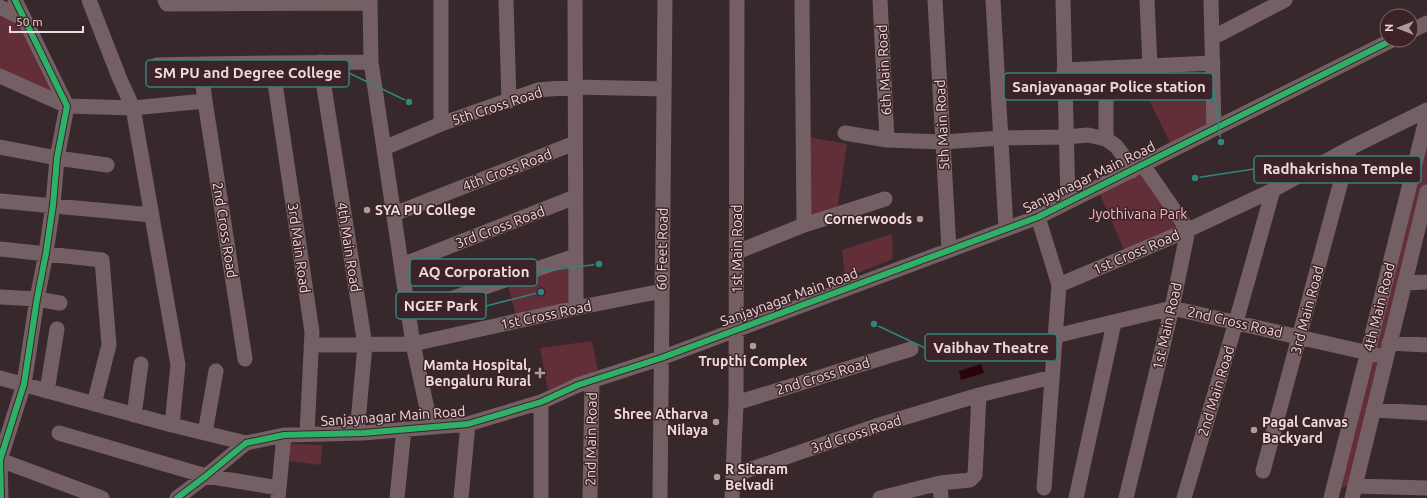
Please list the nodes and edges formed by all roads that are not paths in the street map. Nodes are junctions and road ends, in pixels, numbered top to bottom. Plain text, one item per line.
1 (15, 0) edge
2 (89, 0) edge
3 (441, 0) edge
4 (506, 0) edge
5 (574, 0) edge
6 (665, 0) edge
7 (737, 0) edge
8 (802, 0) edge
9 (880, 0) edge
10 (935, 0) edge
11 (993, 0) edge
12 (1063, 0) edge
13 (1147, 0) edge
14 (1211, 0) edge
15 (1285, 0) edge
16 (166, 2) edge
17 (370, 2) edge
18 (0, 7) edge
19 (24, 19) junction
20 (1212, 38) junction
21 (1379, 46) edge
22 (320, 62) junction
23 (371, 62) junction
24 (272, 63) junction
25 (1212, 63) junction
26 (200, 64) junction
27 (157, 65) dead end
28 (1150, 66) junction
29 (1106, 68) junction
30 (1064, 70) junction
31 (0, 76) edge
32 (575, 87) junction
33 (664, 89) junction
34 (205, 101) junction
35 (509, 101) junction
36 (67, 106) junction
37 (133, 108) junction
38 (1427, 110) edge
39 (1427, 116) edge
40 (441, 124) junction
41 (1214, 129) junction
42 (845, 133) dead end
43 (1066, 137) junction
44 (1001, 138) junction
45 (1106, 139) junction
46 (887, 140) junction
47 (943, 142) junction
48 (575, 143) junction
49 (0, 147) edge
50 (384, 148) junction
51 (1350, 148) junction
52 (58, 158) junction
53 (107, 165) dead end
54 (1138, 168) junction
55 (1272, 190) junction
56 (1427, 192) edge
57 (575, 198) junction
58 (885, 199) dead end
59 (0, 201) edge
60 (1068, 202) junction
61 (53, 205) junction
62 (1425, 208) edge
63 (394, 214) junction
64 (152, 215) junction
65 (1038, 217) junction
66 (804, 225) junction
67 (1006, 229) junction
68 (1188, 230) junction
69 (0, 249) edge
70 (949, 250) junction
71 (736, 252) junction
72 (46, 253) junction
73 (575, 256) junction
74 (402, 265) junction
75 (1427, 282) edge
76 (1405, 283) junction
77 (1059, 285) junction
78 (662, 291) junction
79 (0, 297) edge
80 (37, 299) junction
81 (60, 303) dead end
82 (576, 308) junction
83 (1172, 308) junction
84 (409, 313) junction
85 (1236, 322) junction
86 (1114, 323) junction
87 (57, 329) dead end
88 (737, 329) junction
89 (1055, 336) junction
90 (1300, 337) junction
91 (413, 344) junction
92 (1427, 344) edge
93 (311, 345) junction
94 (365, 345) junction
95 (911, 349) dead end
96 (1388, 350) junction
97 (1368, 354) junction
98 (661, 358) junction
99 (245, 359) dead end
100 (141, 364) dead end
101 (216, 371) dead end
102 (1052, 377) junction
103 (0, 378) edge
104 (592, 380) junction
105 (24, 384) junction
106 (47, 391) junction
107 (979, 395) junction
108 (541, 402) junction
109 (736, 403) junction
110 (94, 404) junction
111 (1373, 410) junction
112 (1427, 413) edge
113 (134, 415) junction
114 (468, 424) junction
115 (172, 425) junction
116 (431, 428) junction
117 (404, 429) junction
118 (59, 433) dead end
119 (205, 433) junction
120 (357, 433) junction
121 (307, 434) junction
122 (284, 435) junction
123 (246, 443) junction
124 (0, 460) edge
125 (1263, 471) dead end
126 (734, 475) junction
127 (206, 476) junction
128 (1044, 488) dead end
129 (1427, 488) edge
130 (941, 491) edge
131 (1354, 492) edge
132 (279, 493) edge
133 (1, 498) edge
134 (102, 498) edge
135 (177, 498) edge
136 (397, 498) edge
137 (461, 498) edge
138 (541, 498) edge
139 (590, 498) edge
140 (660, 498) edge
141 (732, 498) edge
142 (880, 498) edge
143 (1076, 498) edge
144 (1126, 498) edge
145 (1184, 498) edge
146 (1331, 498) edge

1 - 19 street
2 - 37 street
3 - 40 street
4 - 35 street
5 - 32 street
6 - 33 street, 60 Feet Road
7 - 71 street, 1st Main Road
8 - 66 street
9 - 46 street, 6th Main Road
10 - 47 street, 5th Main Road
11 - 44 street
12 - 30 street
13 - 28 street
14 - 20 street
15 - 20 street
16 - 17 street
17 - 23 street
18 - 19 street
19 - 36 street
20 - 25 street
21 - 41 street, Sanjaynagar Main Road
22 - 23 street
22 - 24 street
22 - 94 street, 4th Main Road
23 - 50 street
24 - 26 street
24 - 93 street, 3rd Main Road
25 - 28 street
25 - 41 street
26 - 27 street
26 - 34 street
28 - 29 street
29 - 30 street
29 - 45 street
30 - 43 street
31 - 36 street
32 - 33 street, 5th Cross Road
32 - 35 street, 5th Cross Road
32 - 48 street
33 - 78 street, 60 Feet Road
34 - 37 street
34 - 99 street, 2nd Cross Road
35 - 40 street, 5th Cross Road
36 - 37 street
36 - 52 street
37 - 64 street
38 - 51 street, 1st Cross Road
39 - 97 street, 4th Main Road
40 - 50 street, 5th Cross Road
41 - 54 street, Sanjaynagar Main Road
42 - 46 street
43 - 44 street
43 - 45 street
43 - 60 street
44 - 47 street
44 - 67 street
45 - 54 street
46 - 47 street
47 - 70 street, 5th Main Road
48 - 57 street
48 - 63 street, 4th Cross Road
49 - 52 street
50 - 63 street
51 - 55 street, 1st Cross Road
51 - 90 street, 3rd Main Road
52 - 53 street
52 - 61 street
54 - 60 street, Sanjaynagar Main Road
54 - 68 street
55 - 68 street, 1st Cross Road
55 - 85 street, 2nd Main Road
56 - 62 street
57 - 73 street
57 - 74 street, 3rd Cross Road
58 - 66 street
59 - 61 street
60 - 65 street, Sanjaynagar Main Road
61 - 64 street
61 - 72 street
62 - 76 street
63 - 74 street
64 - 115 street
65 - 67 street, Sanjaynagar Main Road
65 - 77 street
66 - 71 street
67 - 70 street, Sanjaynagar Main Road
68 - 77 street, 1st Cross Road
68 - 83 street, 1st Main Road
69 - 72 street
70 - 88 street, Sanjaynagar Main Road
71 - 88 street, 1st Main Road
72 - 80 street
72 - 110 street
73 - 82 street
73 - 84 street
74 - 84 street
75 - 76 street
76 - 96 street
77 - 89 street
78 - 82 street, 1st Cross Road
78 - 98 street, 60 Feet Road
79 - 80 street
80 - 81 street
80 - 105 street
82 - 91 street, 1st Cross Road
83 - 85 street, 2nd Cross Road
83 - 86 street, 2nd Cross Road
83 - 144 street, 1st Main Road
84 - 91 street
85 - 90 street, 2nd Cross Road
85 - 145 street, 2nd Main Road
86 - 89 street, 2nd Cross Road
86 - 143 street
87 - 106 street
88 - 98 street, Sanjaynagar Main Road
88 - 109 street, 1st Main Road
89 - 102 street
90 - 97 street, 2nd Cross Road
90 - 125 street, 3rd Main Road
91 - 94 street, 1st Cross Road
91 - 116 street
92 - 96 street
93 - 94 street, 1st Cross Road
93 - 121 street, 3rd Main Road
94 - 120 street, 4th Main Road
95 - 109 street, 2nd Cross Road
96 - 97 street, 2nd Cross Road
96 - 111 street
97 - 146 street, 4th Main Road
98 - 104 street, Sanjaynagar Main Road
98 - 140 street, 60 Feet Road
100 - 113 street
101 - 119 street
102 - 107 street
102 - 128 street
103 - 105 street
104 - 108 street, Sanjaynagar Main Road
104 - 139 street, 2nd Main Road
105 - 106 street
105 - 124 street
106 - 110 street
107 - 126 street, 3rd Cross Road
107 - 130 street
108 - 114 street, Sanjaynagar Main Road
108 - 138 street
109 - 126 street, 1st Main Road
110 - 113 street
111 - 112 street
111 - 131 street
113 - 115 street
114 - 116 street, Sanjaynagar Main Road
114 - 137 street
115 - 119 street
116 - 117 street, Sanjaynagar Main Road
117 - 120 street, Sanjaynagar Main Road
117 - 136 street
118 - 127 street
119 - 123 street
120 - 121 street, Sanjaynagar Main Road
121 - 122 street, Sanjaynagar Main Road
122 - 123 street, Sanjaynagar Main Road
122 - 132 street
123 - 127 street, Sanjaynagar Main Road
124 - 133 street
124 - 134 street
126 - 141 street, 1st Main Road
127 - 132 street
127 - 135 street, Sanjaynagar Main Road
129 - 131 street
130 - 142 street

